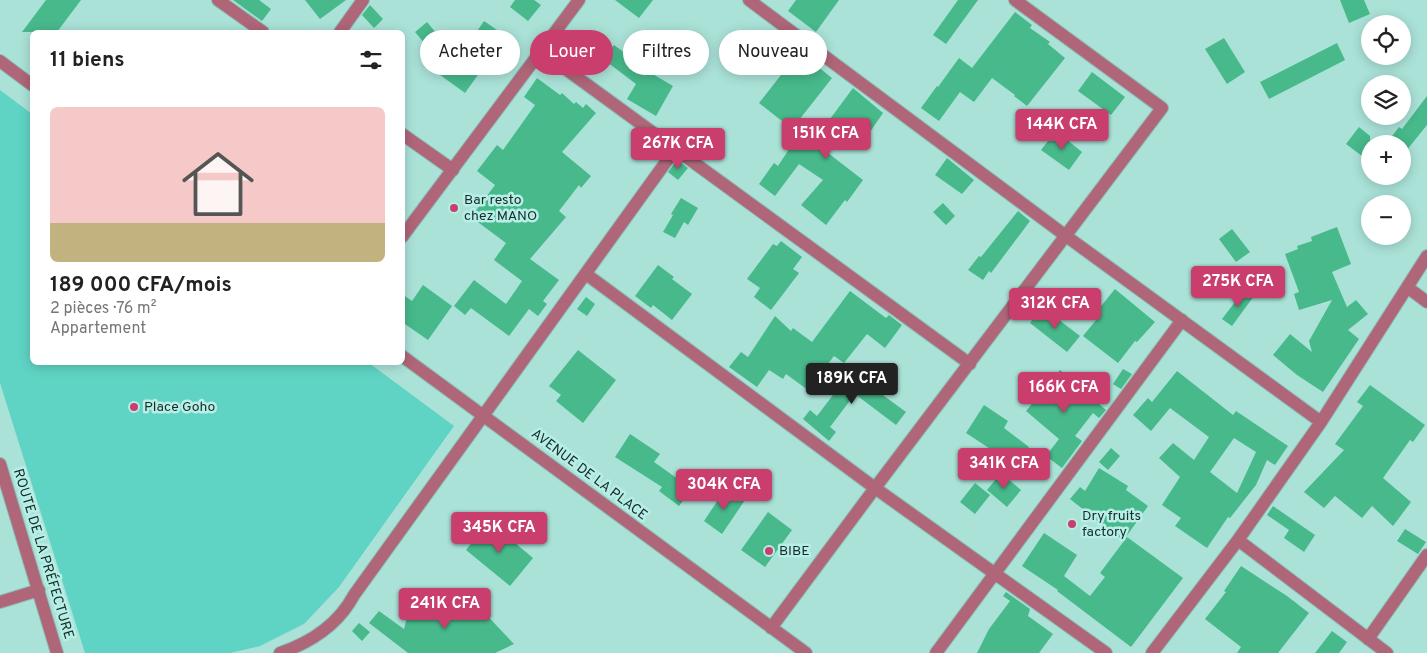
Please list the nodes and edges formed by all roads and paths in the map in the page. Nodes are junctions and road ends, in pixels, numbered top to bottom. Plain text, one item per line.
1 (218, 0) edge
2 (363, 0) edge
3 (579, 0) edge
4 (749, 0) edge
5 (1015, 0) edge
6 (260, 30) edge
7 (341, 30) edge
8 (557, 30) edge
9 (0, 61) edge
10 (530, 66) edge
11 (574, 75) edge
12 (30, 84) edge
13 (405, 136) edge
14 (676, 148) junction
15 (453, 170) junction
16 (405, 233) edge
17 (1066, 236) junction
18 (1427, 256) edge
19 (586, 274) junction
20 (1407, 287) junction
21 (1427, 302) edge
22 (1182, 320) junction
23 (405, 358) edge
24 (970, 364) junction
25 (484, 415) junction
26 (1321, 422) junction
27 (0, 464) edge
28 (875, 488) junction
29 (1238, 540) junction
30 (1427, 555) edge
31 (995, 572) junction
32 (38, 590) junction
33 (0, 602) edge
34 (772, 628) junction
35 (1368, 639) junction
36 (57, 653) edge
37 (280, 653) edge
38 (806, 653) edge
39 (936, 653) edge
40 (1106, 653) edge
41 (1152, 653) edge
42 (1387, 653) edge

1 - 6 street
2 - 7 street
3 - 8 street
4 - 17 street
5 - 17 street
9 - 12 street
10 - 15 street
11 - 14 street
13 - 15 street
14 - 19 street
14 - 24 street
15 - 16 street
17 - 22 street
17 - 24 street
18 - 20 street
19 - 25 street
19 - 28 street
20 - 21 street
20 - 26 street
22 - 26 street
22 - 31 street
23 - 25 street, AVENUE DE LA PLACE
24 - 28 street
25 - 34 street, AVENUE DE LA PLACE
25 - 37 street
26 - 29 street
27 - 32 street, ROUTE DE LA PRÉFECTURE
28 - 31 street
28 - 34 street
29 - 35 street
29 - 41 street
30 - 35 street
31 - 39 street
31 - 40 street
32 - 33 street
32 - 36 street, ROUTE DE LA PRÉFECTURE
34 - 38 street, AVENUE DE LA PLACE
35 - 42 street

